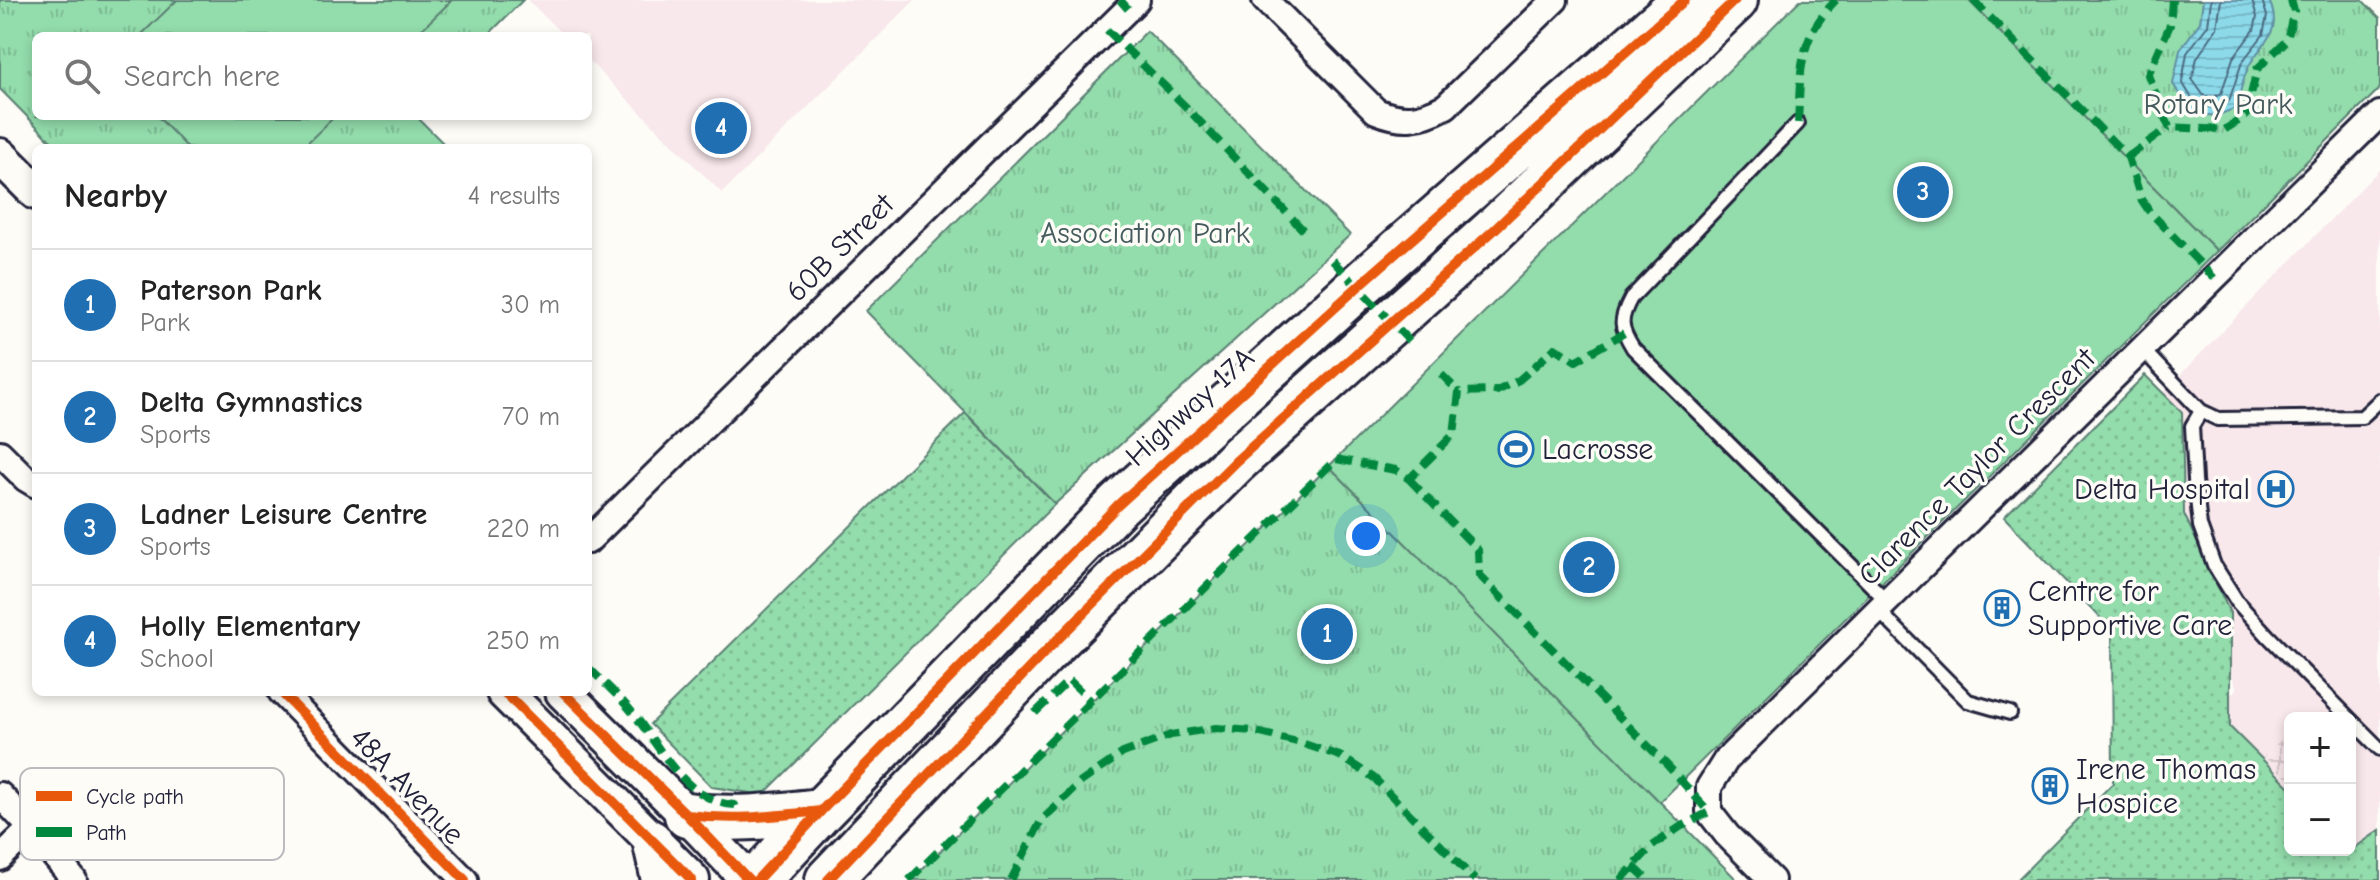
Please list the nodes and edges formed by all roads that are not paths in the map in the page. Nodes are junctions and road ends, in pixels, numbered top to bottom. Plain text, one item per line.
1 (1137, 0) edge
2 (1265, 0) edge
3 (1555, 0) edge
4 (1685, 0) edge
5 (1735, 0) edge
6 (2380, 114) edge
7 (1798, 123) dead end
8 (0, 156) edge
9 (32, 188) edge
10 (2142, 349) junction
11 (2380, 400) edge
12 (2201, 411) junction
13 (0, 453) edge
14 (32, 483) edge
15 (592, 537) edge
16 (1883, 606) junction
17 (285, 696) edge
18 (508, 696) edge
19 (567, 696) edge
20 (2344, 712) edge
21 (2010, 713) dead end
22 (2356, 724) edge
23 (2380, 749) edge
24 (0, 795) edge
25 (821, 811) junction
26 (687, 815) junction
27 (20, 816) edge
28 (20, 839) edge
29 (652, 840) junction
30 (0, 858) edge
31 (57, 860) edge
32 (846, 870) edge
33 (74, 880) edge
34 (465, 880) edge
35 (661, 880) edge
36 (692, 880) edge
37 (749, 880) edge
38 (757, 880) edge
39 (1772, 880) edge

1 - 15 street, 60B Street
2 - 3 street
4 - 25 highway, Highway 17A
5 - 32 highway
6 - 10 street, Clarence Taylor Crescent
7 - 16 lane
8 - 9 main road
10 - 12 lane
10 - 16 street, Clarence Taylor Crescent
11 - 12 lane
12 - 20 lane
13 - 14 street
16 - 21 lane
16 - 39 street, Clarence Taylor Crescent
17 - 34 street, 48A Avenue
18 - 29 main road
19 - 26 main road
22 - 23 lane
24 - 27 street
25 - 26 highway
25 - 38 highway, Highway 17A
26 - 37 main road
28 - 30 street
29 - 35 main road
29 - 36 main road
31 - 33 street

